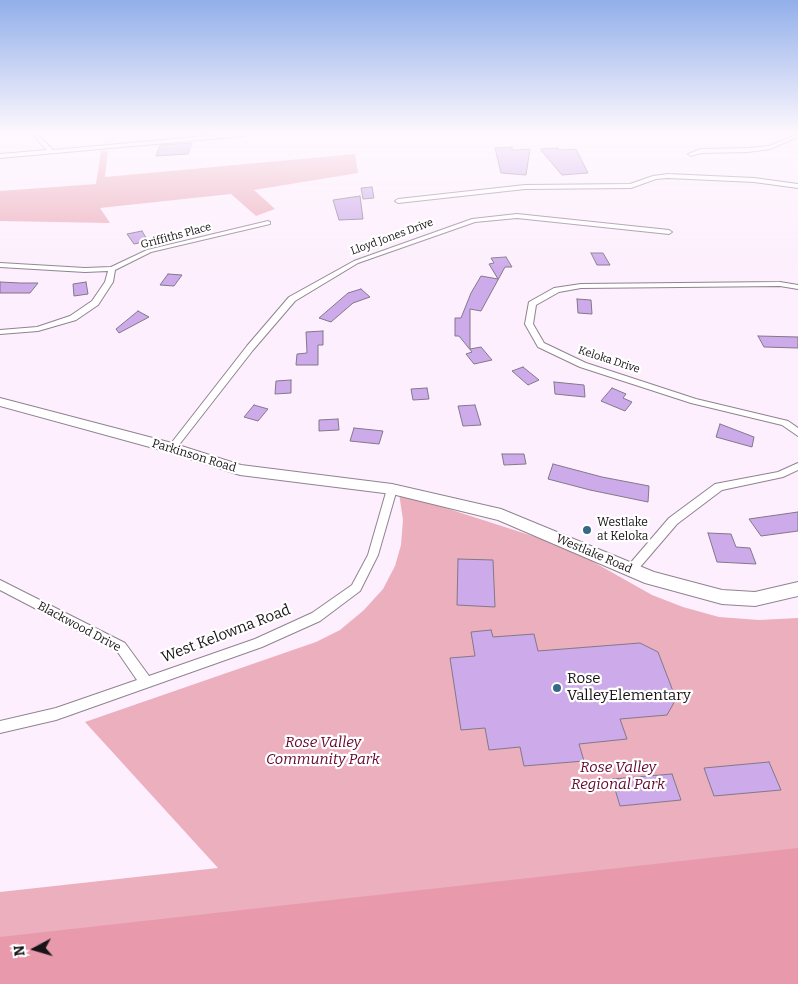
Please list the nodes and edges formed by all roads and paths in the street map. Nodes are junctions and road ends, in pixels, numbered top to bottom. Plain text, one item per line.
1 (647, 180) edge
2 (752, 180) edge
3 (798, 186) edge
4 (398, 201) dead end
5 (268, 223) dead end
6 (669, 232) dead end
7 (0, 265) edge
8 (112, 269) junction
9 (798, 288) edge
10 (0, 332) edge
11 (0, 402) edge
12 (798, 433) edge
13 (172, 448) junction
14 (798, 466) edge
15 (392, 489) junction
16 (631, 570) junction
17 (0, 585) edge
18 (798, 590) edge
19 (146, 682) junction
20 (0, 727) edge

1 - 4 street
2 - 3 street
5 - 8 street, Griffiths Place
6 - 13 street, Lloyd Jones Drive
7 - 8 street, Griffiths Place
8 - 10 street
9 - 12 street, Keloka Drive
11 - 13 street, Parkinson Road
13 - 15 street, Parkinson Road
14 - 16 street
15 - 16 street, Westlake Road
15 - 19 street, West Kelowna Road
16 - 18 street, Westlake Road
17 - 19 street, Blackwood Drive
19 - 20 street, West Kelowna Road

